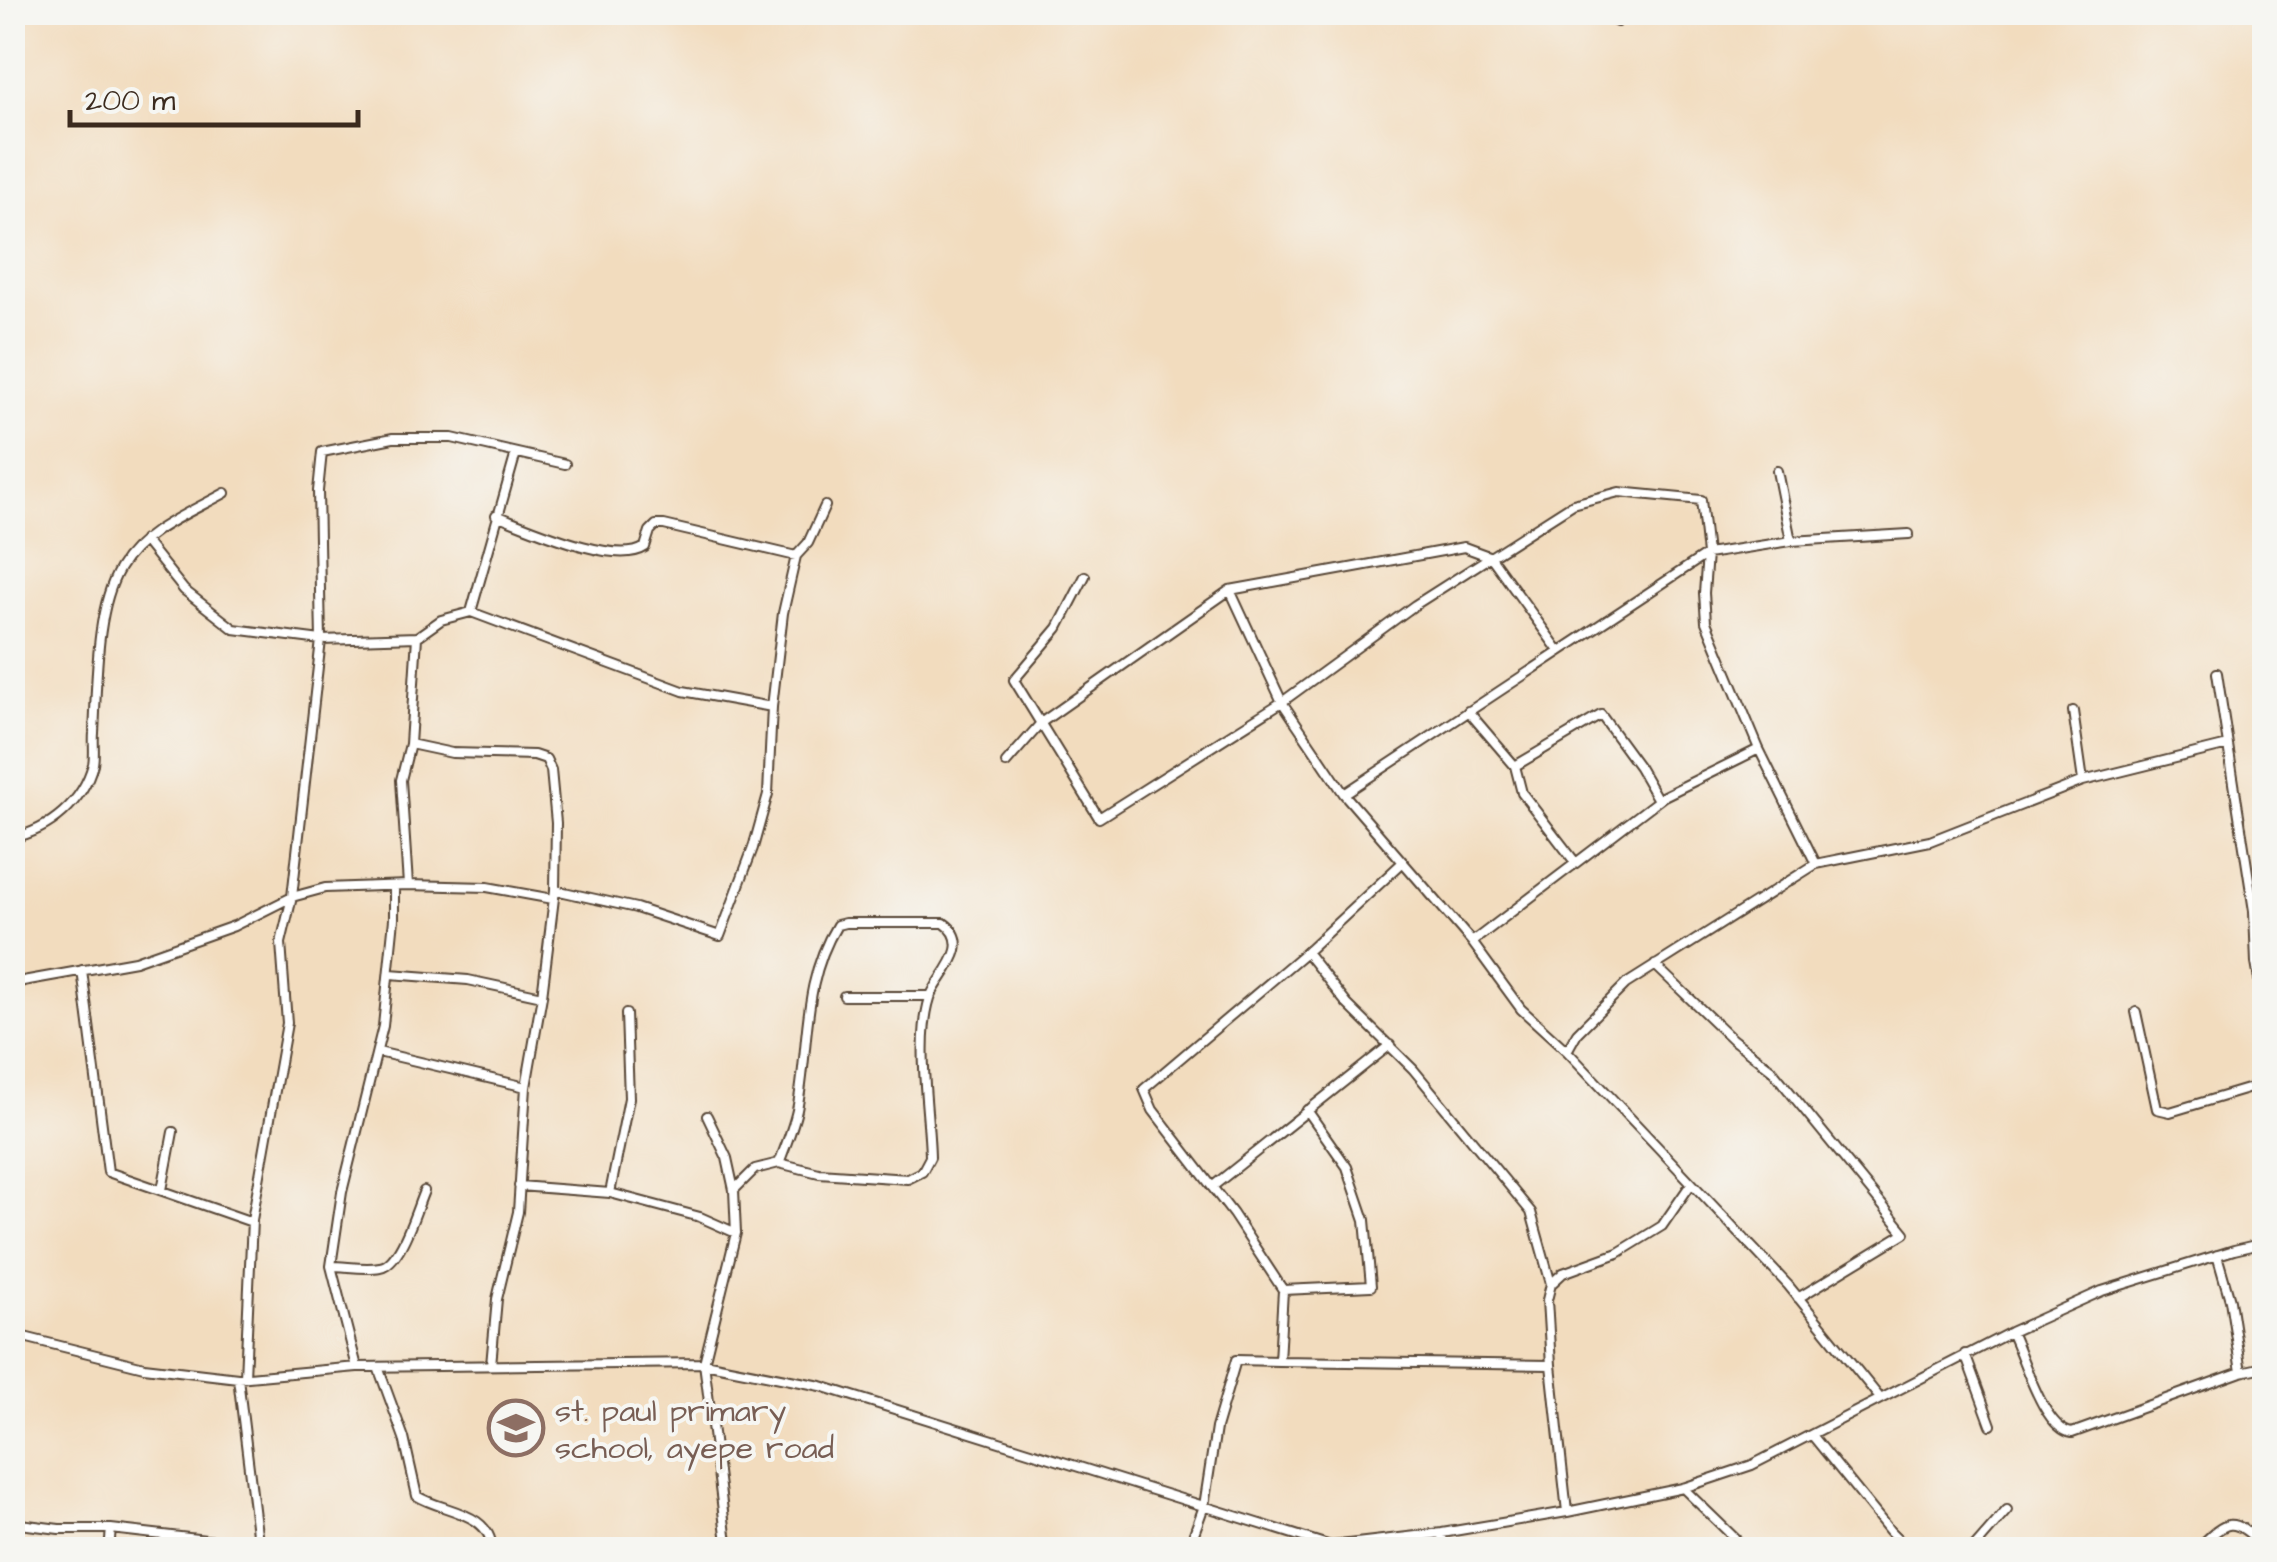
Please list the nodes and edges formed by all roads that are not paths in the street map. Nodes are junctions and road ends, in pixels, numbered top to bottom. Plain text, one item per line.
1 (1599, 12) edge
2 (1617, 22) dead end
3 (516, 453) junction
4 (565, 464) dead end
5 (1777, 470) dead end
6 (225, 492) dead end
7 (825, 506) dead end
8 (496, 515) junction
9 (1909, 534) dead end
10 (144, 540) junction
11 (1791, 541) junction
12 (1707, 554) junction
13 (796, 556) junction
14 (1491, 557) junction
15 (1085, 576) dead end
16 (1230, 590) junction
17 (471, 612) junction
18 (417, 638) junction
19 (321, 640) junction
20 (1558, 651) junction
21 (2217, 674) dead end
22 (1282, 702) junction
23 (772, 706) junction
24 (1468, 712) junction
25 (2073, 712) dead end
26 (1042, 722) junction
27 (410, 744) junction
28 (2228, 745) junction
29 (1760, 749) junction
30 (1006, 763) dead end
31 (1515, 766) junction
32 (2084, 781) junction
33 (1344, 794) junction
34 (1658, 800) junction
35 (12, 838) edge
36 (1403, 862) junction
37 (1575, 862) junction
38 (1816, 864) junction
39 (408, 885) junction
40 (394, 887) junction
41 (554, 895) junction
42 (292, 897) junction
43 (2264, 908) edge
44 (2254, 911) junction
45 (1472, 942) junction
46 (1306, 952) junction
47 (1655, 965) junction
48 (82, 970) junction
49 (390, 974) junction
50 (12, 987) edge
51 (542, 996) junction
52 (844, 996) dead end
53 (930, 996) junction
54 (2264, 1006) edge
55 (2136, 1012) dead end
56 (626, 1014) dead end
57 (1390, 1045) junction
58 (1566, 1051) junction
59 (378, 1052) junction
60 (2264, 1084) edge
61 (526, 1087) junction
62 (1308, 1110) junction
63 (707, 1116) dead end
64 (173, 1132) dead end
65 (780, 1163) junction
66 (1691, 1184) junction
67 (519, 1186) junction
68 (1212, 1187) junction
69 (162, 1190) junction
70 (734, 1190) junction
71 (424, 1191) dead end
72 (610, 1193) junction
73 (252, 1222) junction
74 (736, 1232) junction
75 (2264, 1244) edge
76 (2217, 1255) junction
77 (331, 1266) junction
78 (1551, 1284) junction
79 (1283, 1290) junction
80 (1798, 1298) junction
81 (2010, 1332) junction
82 (12, 1334) edge
83 (1966, 1354) junction
84 (1279, 1361) junction
85 (704, 1364) junction
86 (1551, 1365) junction
87 (491, 1366) junction
88 (357, 1367) junction
89 (378, 1367) junction
90 (2264, 1367) edge
91 (2241, 1372) junction
92 (242, 1378) junction
93 (1879, 1397) junction
94 (1991, 1425) dead end
95 (1812, 1435) junction
96 (1682, 1488) junction
97 (1204, 1506) junction
98 (2006, 1510) dead end
99 (1567, 1512) junction
100 (12, 1522) edge
101 (111, 1529) junction
102 (1442, 1533) junction
103 (2264, 1546) edge
104 (258, 1548) edge
105 (109, 1550) edge
106 (492, 1550) edge
107 (728, 1550) edge
108 (1188, 1550) edge
109 (1443, 1550) edge
110 (1746, 1550) edge
111 (1909, 1550) edge
112 (1972, 1550) edge
113 (2196, 1550) edge

1 - 2 street
3 - 4 street
3 - 8 street
3 - 19 street
5 - 11 street
6 - 10 street
7 - 13 street
8 - 13 street
8 - 17 street
9 - 11 street
10 - 19 street
10 - 35 street
11 - 12 street
12 - 14 street
12 - 20 street
12 - 29 street
13 - 23 street
14 - 16 street
14 - 20 street
14 - 22 street
15 - 26 street
16 - 22 street
16 - 26 street
17 - 18 street
17 - 23 street
18 - 19 street
18 - 27 street
19 - 42 street
20 - 24 street
21 - 28 street
22 - 26 street
22 - 33 street
23 - 41 street
24 - 31 street
24 - 33 street
25 - 32 street
26 - 30 street
27 - 39 street
27 - 41 street
28 - 32 street
28 - 44 street
29 - 34 street
29 - 38 street
31 - 34 street
31 - 37 street
32 - 38 street
33 - 36 street
34 - 37 street
36 - 45 street
36 - 46 street
37 - 45 street
38 - 47 street
39 - 40 street
39 - 41 street
40 - 42 street
40 - 49 street
41 - 51 street
42 - 48 street
42 - 73 street
43 - 44 street
44 - 54 street
45 - 58 street
46 - 57 street
46 - 68 street
47 - 58 street
47 - 80 street
48 - 50 street
48 - 69 street
49 - 51 street
49 - 59 street
51 - 61 street
52 - 53 street
53 - 65 street
53 - 65 street
55 - 60 street
56 - 72 street
57 - 62 street
57 - 78 street
58 - 66 street
59 - 61 street
59 - 77 street
61 - 67 street
62 - 68 street
62 - 79 street
63 - 70 street
64 - 69 street
65 - 70 street
66 - 78 street
66 - 80 street
67 - 72 street
67 - 87 street
68 - 79 street
69 - 73 street
70 - 74 street
71 - 77 street
72 - 74 street
73 - 92 street
74 - 85 street
75 - 76 street
76 - 81 street
76 - 91 street
77 - 88 street
78 - 86 street
79 - 84 street
80 - 93 street
81 - 83 street
81 - 91 street
82 - 92 street
83 - 93 street
83 - 94 street
84 - 86 street
84 - 97 street
85 - 87 street
85 - 97 street
85 - 107 street
86 - 99 street
87 - 89 street
88 - 89 street
88 - 92 street
89 - 106 street
90 - 91 street
92 - 104 street
93 - 95 street
95 - 96 street
95 - 111 street
96 - 99 street
96 - 110 street
97 - 102 street
97 - 108 street
98 - 112 street
99 - 102 street
100 - 101 street
101 - 104 street
101 - 105 street
102 - 109 street
103 - 113 street

